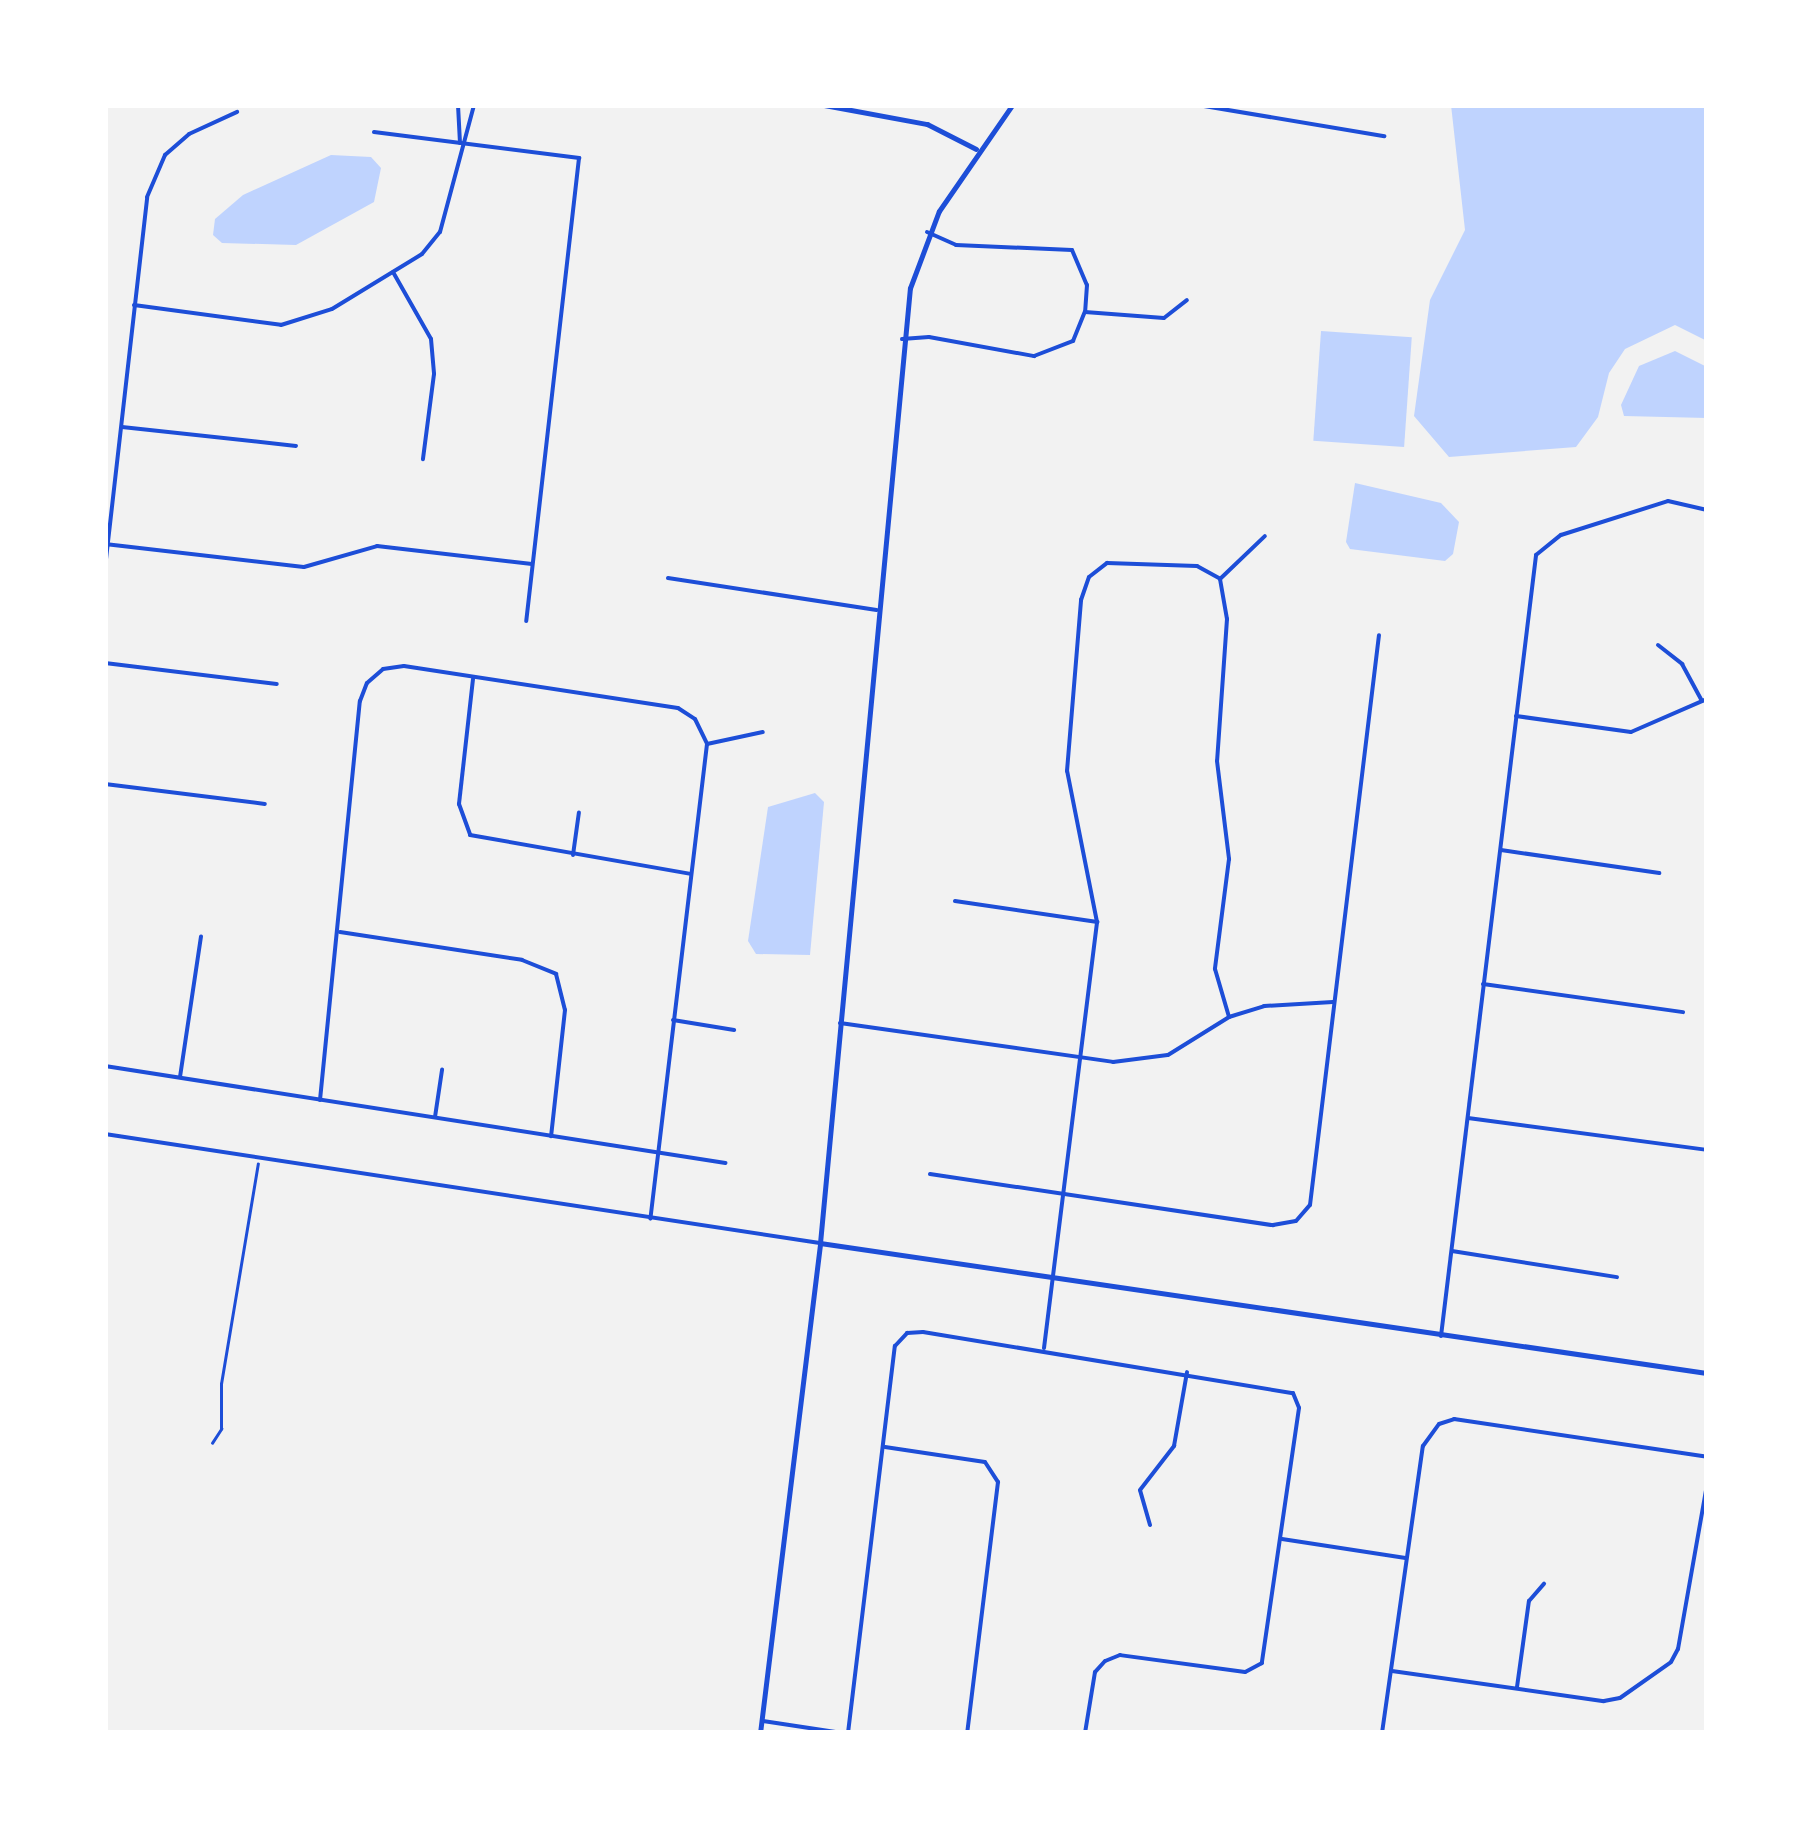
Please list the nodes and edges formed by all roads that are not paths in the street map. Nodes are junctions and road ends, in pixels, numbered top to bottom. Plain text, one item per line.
1 (458, 105) edge
2 (474, 105) edge
3 (824, 105) edge
4 (1012, 105) edge
5 (1202, 105) edge
6 (237, 112) dead end
7 (374, 132) dead end
8 (1384, 136) dead end
9 (460, 143) junction
10 (976, 148) junction
11 (927, 232) junction
12 (394, 272) junction
13 (1188, 300) dead end
14 (134, 305) junction
15 (1085, 312) junction
16 (902, 339) junction
17 (122, 427) junction
18 (296, 446) dead end
19 (423, 458) dead end
20 (1707, 510) edge
21 (1266, 536) dead end
22 (106, 545) edge
23 (532, 564) junction
24 (105, 568) edge
25 (668, 578) dead end
26 (1220, 580) junction
27 (877, 610) junction
28 (526, 622) dead end
29 (1379, 636) dead end
30 (1658, 644) dead end
31 (105, 663) edge
32 (473, 677) junction
33 (277, 684) dead end
34 (1705, 700) edge
35 (1515, 716) junction
36 (763, 732) dead end
37 (707, 744) junction
38 (105, 784) edge
39 (265, 804) dead end
40 (579, 812) dead end
41 (1499, 850) junction
42 (573, 855) junction
43 (1660, 873) dead end
44 (691, 874) junction
45 (955, 901) dead end
46 (1096, 922) junction
47 (338, 932) junction
48 (201, 937) dead end
49 (1482, 984) junction
50 (1334, 1002) junction
51 (1683, 1012) dead end
52 (1229, 1016) junction
53 (673, 1020) junction
54 (840, 1022) junction
55 (734, 1030) dead end
56 (1081, 1060) junction
57 (105, 1066) edge
58 (442, 1070) dead end
59 (180, 1077) junction
60 (320, 1100) junction
61 (435, 1118) junction
62 (1468, 1118) junction
63 (105, 1134) edge
64 (551, 1136) junction
65 (1707, 1150) edge
66 (656, 1154) junction
67 (724, 1163) dead end
68 (930, 1174) dead end
69 (1064, 1194) junction
70 (650, 1219) junction
71 (820, 1243) junction
72 (1452, 1250) junction
73 (1616, 1277) dead end
74 (1053, 1278) junction
75 (1441, 1336) junction
76 (1044, 1349) junction
77 (1187, 1372) junction
78 (1707, 1373) edge
79 (885, 1447) junction
80 (1707, 1457) edge
81 (1707, 1484) edge
82 (1150, 1524) dead end
83 (1282, 1539) junction
84 (1407, 1558) junction
85 (1544, 1584) dead end
86 (1391, 1671) junction
87 (1517, 1688) junction
88 (761, 1720) junction
89 (760, 1733) edge
90 (845, 1733) edge
91 (967, 1733) edge
92 (1084, 1733) edge
93 (1382, 1733) edge

1 - 9 street
2 - 9 street
3 - 10 street
4 - 10 street
5 - 8 street
6 - 14 street
7 - 9 street
9 - 12 street
9 - 23 street
10 - 11 street
11 - 15 street
11 - 16 street
12 - 14 street
12 - 19 street
13 - 15 street
14 - 17 street
15 - 16 street
16 - 27 street
17 - 18 street
17 - 22 street
20 - 35 street
21 - 26 street
22 - 23 street
22 - 24 street
23 - 28 street
25 - 27 street
26 - 46 street
26 - 52 street
27 - 54 street
29 - 50 street
30 - 34 street
31 - 33 street
32 - 37 street
32 - 42 street
32 - 47 street
34 - 35 street
35 - 41 street
36 - 37 street
37 - 44 street
38 - 39 street
40 - 42 street
41 - 43 street
41 - 49 street
42 - 44 street
44 - 53 street
45 - 46 street
46 - 56 street
47 - 60 street
47 - 64 street
48 - 59 street
49 - 51 street
49 - 62 street
50 - 52 street
50 - 69 street
52 - 56 street
53 - 55 street
53 - 66 street
54 - 56 street
54 - 71 street
56 - 69 street
57 - 59 street
58 - 61 street
59 - 60 street
60 - 61 street
61 - 64 street
62 - 65 street
62 - 72 street
63 - 70 street
64 - 66 street
66 - 67 street
66 - 70 street
68 - 69 street
69 - 74 street
70 - 71 street
71 - 74 street
71 - 88 street
72 - 73 street
72 - 75 street
74 - 75 street
74 - 76 street
75 - 78 street
76 - 77 street
76 - 79 street
77 - 82 street
77 - 83 street
79 - 90 street
79 - 91 street
80 - 84 street
81 - 87 street
83 - 84 street
83 - 92 street
84 - 86 street
85 - 87 street
86 - 87 street
86 - 93 street
88 - 89 street
88 - 90 street

